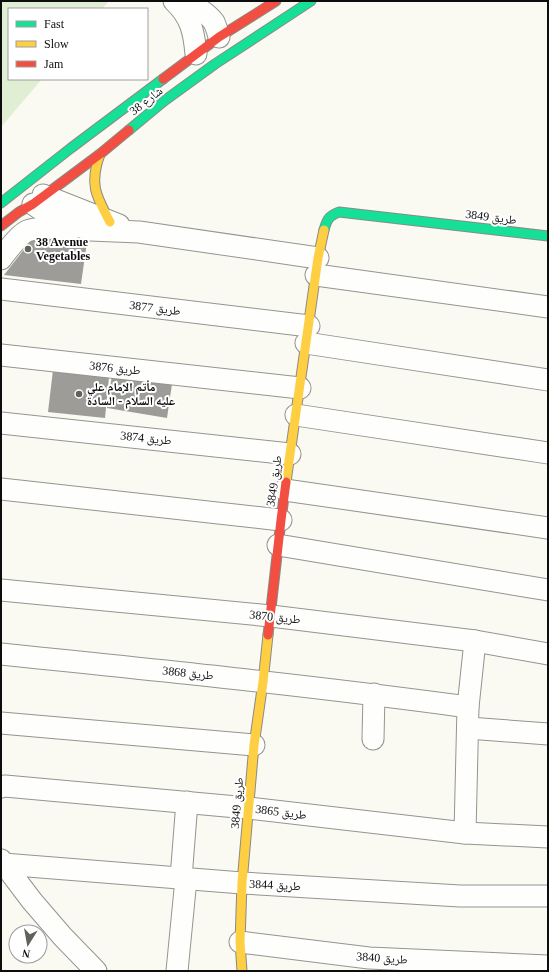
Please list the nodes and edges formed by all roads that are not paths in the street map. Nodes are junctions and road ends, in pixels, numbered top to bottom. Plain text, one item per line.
1 (174, 1) edge
2 (183, 1) edge
3 (276, 1) edge
4 (311, 1) edge
5 (219, 37) junction
6 (196, 54) junction
7 (215, 64) junction
8 (100, 154) junction
9 (34, 197) junction
10 (1, 203) edge
11 (110, 222) junction
12 (1, 226) edge
13 (90, 230) junction
14 (139, 232) junction
15 (548, 236) edge
16 (1, 259) edge
17 (317, 266) junction
18 (1, 289) edge
19 (548, 307) edge
20 (307, 335) junction
21 (1, 355) edge
22 (548, 380) edge
23 (300, 388) junction
24 (296, 415) junction
25 (1, 423) edge
26 (548, 453) edge
27 (290, 454) junction
28 (1, 489) edge
29 (285, 490) junction
30 (281, 520) junction
31 (548, 528) edge
32 (278, 545) junction
33 (1, 590) edge
34 (548, 590) edge
35 (271, 616) junction
36 (475, 641) junction
37 (1, 654) edge
38 (548, 654) edge
39 (263, 682) junction
40 (374, 694) junction
41 (468, 707) junction
42 (1, 723) edge
43 (468, 728) junction
44 (548, 734) edge
45 (373, 739) dead end
46 (254, 746) junction
47 (1, 787) edge
48 (187, 802) junction
49 (248, 808) junction
50 (465, 833) junction
51 (548, 837) edge
52 (2, 862) edge
53 (184, 878) junction
54 (242, 883) junction
55 (548, 896) edge
56 (240, 942) junction
57 (368, 965) edge
58 (548, 966) edge
59 (476, 967) edge
60 (96, 971) edge
61 (177, 971) edge
62 (242, 971) edge

1 - 6 street
2 - 5 street
3 - 5 street, شارع 38
4 - 7 street, شارع 38
5 - 6 street, شارع 38
5 - 7 street
6 - 10 street, شارع 38
7 - 8 street, شارع 38
8 - 9 street, شارع 38
8 - 11 street
9 - 11 street
9 - 12 street, شارع 38
9 - 13 street
11 - 14 street
13 - 14 street
13 - 16 street
14 - 17 street
15 - 17 street, طريق 3849
17 - 19 street
17 - 20 street, طريق 3849
18 - 20 street, طريق 3877
20 - 22 street, طريق 3877
20 - 23 street, طريق 3849
21 - 23 street, طريق 3876
23 - 24 street, طريق 3849
24 - 26 street
24 - 27 street, طريق 3849
25 - 27 street, طريق 3874
27 - 29 street, طريق 3849
28 - 30 street
29 - 30 street, طريق 3849
29 - 31 street
30 - 32 street, طريق 3849
32 - 34 street
32 - 35 street, طريق 3849
33 - 35 street, طريق 3870
35 - 36 street, طريق 3870
35 - 39 street, طريق 3849
36 - 38 street, طريق 3870
36 - 41 street
37 - 39 street, طريق 3868
39 - 40 street, طريق 3868
39 - 46 street, طريق 3849
40 - 41 street, طريق 3868
40 - 45 street
41 - 43 street
42 - 46 street
43 - 44 street
43 - 50 street
46 - 49 street, طريق 3849
47 - 48 street, طريق 3865
48 - 49 street, طريق 3865
48 - 53 street
49 - 50 street, طريق 3865
49 - 54 street, طريق 3849
50 - 51 street, طريق 3865
52 - 53 street, طريق 3844
52 - 60 street
53 - 54 street, طريق 3844
53 - 61 street
54 - 55 street, طريق 3844
54 - 56 street, طريق 3849
56 - 57 street, طريق 3840
56 - 62 street, طريق 3849
57 - 59 street, طريق 3840
58 - 59 street, طريق 3840

